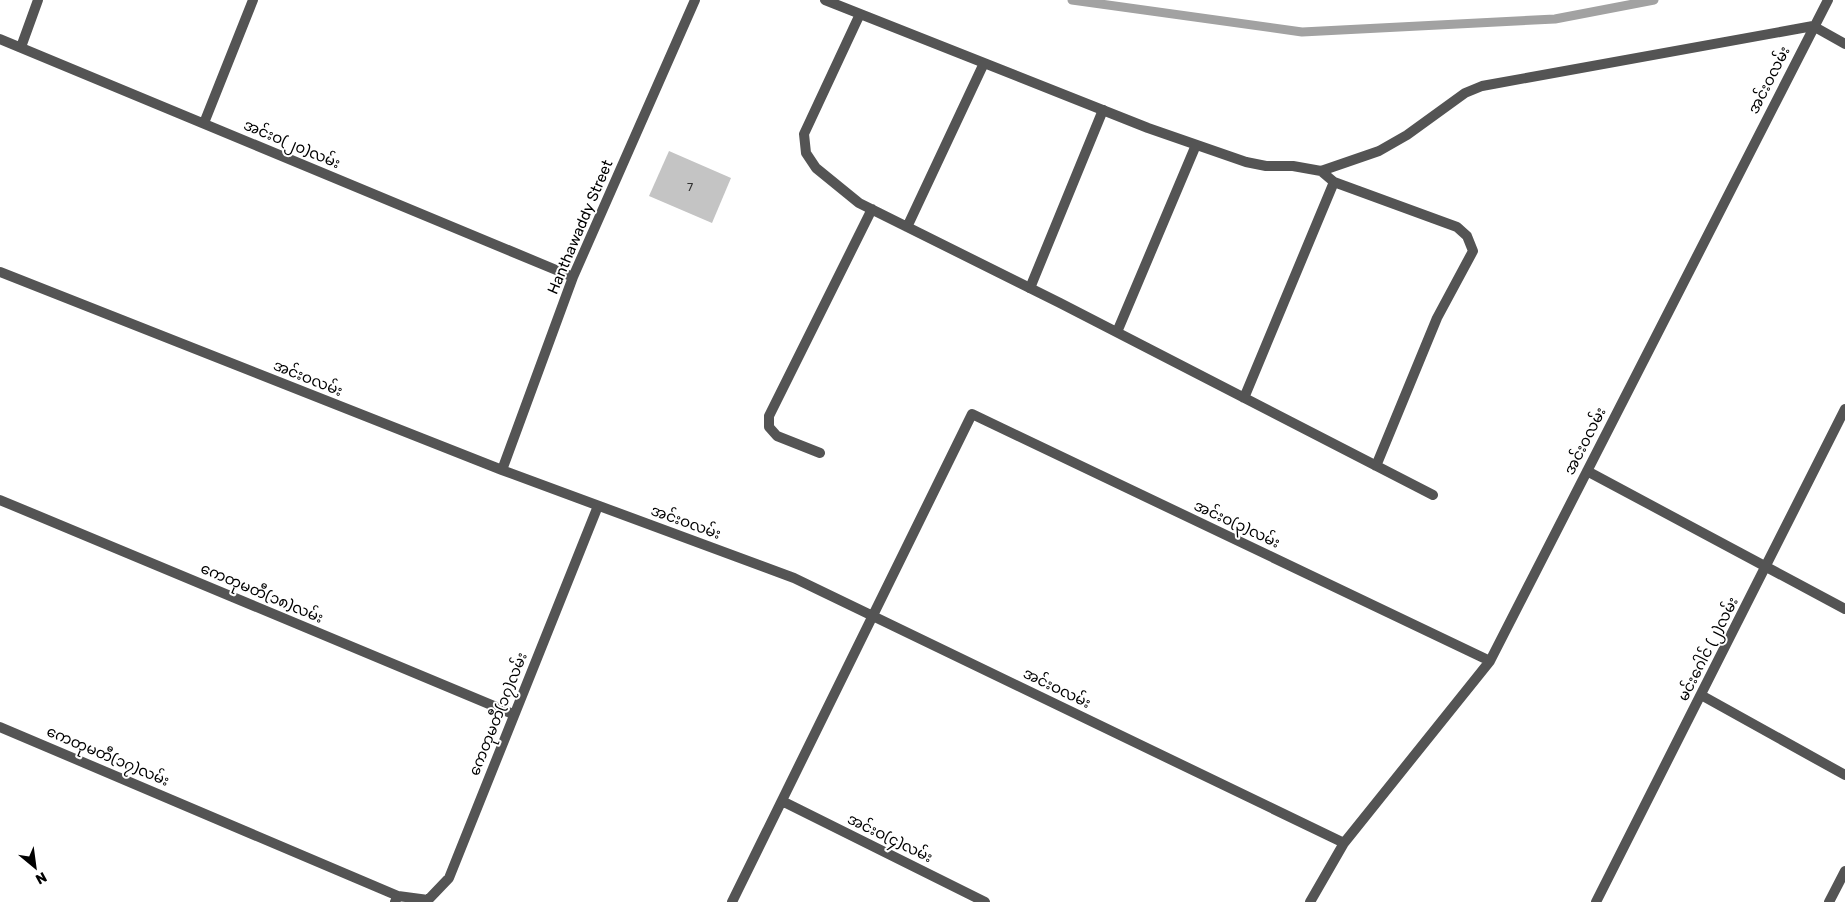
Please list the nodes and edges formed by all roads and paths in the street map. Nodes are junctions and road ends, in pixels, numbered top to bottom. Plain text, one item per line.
1 (38, 0) edge
2 (253, 0) edge
3 (695, 0) edge
4 (825, 0) edge
5 (1828, 0) edge
6 (860, 14) junction
7 (1813, 26) junction
8 (0, 38) edge
9 (1845, 44) edge
10 (21, 47) junction
11 (984, 63) junction
12 (1103, 110) junction
13 (204, 123) junction
14 (1196, 145) junction
15 (1321, 171) junction
16 (1334, 182) junction
17 (872, 209) junction
18 (907, 227) junction
19 (0, 272) edge
20 (573, 277) junction
21 (1030, 288) junction
22 (1117, 332) junction
23 (1244, 398) junction
24 (1845, 409) edge
25 (820, 453) dead end
26 (1376, 466) junction
27 (502, 470) junction
28 (1587, 471) junction
29 (1433, 495) dead end
30 (0, 500) edge
31 (598, 506) junction
32 (1766, 567) junction
33 (1845, 609) edge
34 (874, 616) junction
35 (1490, 661) junction
36 (1701, 695) junction
37 (513, 714) junction
38 (0, 727) edge
39 (1845, 775) edge
40 (782, 801) junction
41 (1344, 843) junction
42 (1845, 871) edge
43 (397, 899) edge
44 (732, 902) edge
45 (985, 902) edge
46 (1310, 902) edge
47 (1596, 902) edge
48 (1829, 902) edge

1 - 10 street
2 - 13 street
3 - 20 street, Hanthawaddy Street
4 - 6 street
5 - 7 street, အင်းဝလမ်း
6 - 11 street
6 - 17 street
7 - 9 street
7 - 15 street
7 - 28 street, အင်းဝလမ်း
8 - 10 street, အင်းဝ(၂၀)လမ်း
10 - 13 street, အင်းဝ(၂၀)လမ်း
11 - 12 street
11 - 18 street
12 - 14 street
12 - 21 street
13 - 20 street, အင်းဝ(၂၀)လမ်း
14 - 15 street
14 - 22 street
15 - 16 street
16 - 23 street
16 - 26 street
17 - 18 street
17 - 25 street
18 - 21 street
19 - 27 street, အင်းဝလမ်း
20 - 27 street, Hanthawaddy Street
21 - 22 street
22 - 23 street
23 - 26 street
24 - 32 street, မင်းဂေါင် (၂)လမ်း
26 - 29 street
27 - 31 street, အင်းဝလမ်း
28 - 32 street
28 - 35 street, အင်းဝလမ်း
30 - 37 street, ကေတုမတီ(၁၈)လမ်း
31 - 34 street, အင်းဝလမ်း
31 - 37 street, ကေတုမတီ(၁၇)လမ်း
32 - 33 street
32 - 36 street, မင်းဂေါင် (၂)လမ်း
34 - 35 street, အင်းဝ(၃)လမ်း
34 - 40 street
34 - 41 street, အင်းဝလမ်း
35 - 41 street, အင်းဝလမ်း
36 - 39 street
36 - 47 street, မင်းဂေါင် (၂)လမ်း
37 - 43 street, ကေတုမတီ(၁၇)လမ်း
38 - 43 street, ကေတုမတီ(၁၇)လမ်း
40 - 44 street
40 - 45 street, အင်းဝ(၄)လမ်း
41 - 46 street, အင်းဝလမ်း
42 - 48 street

